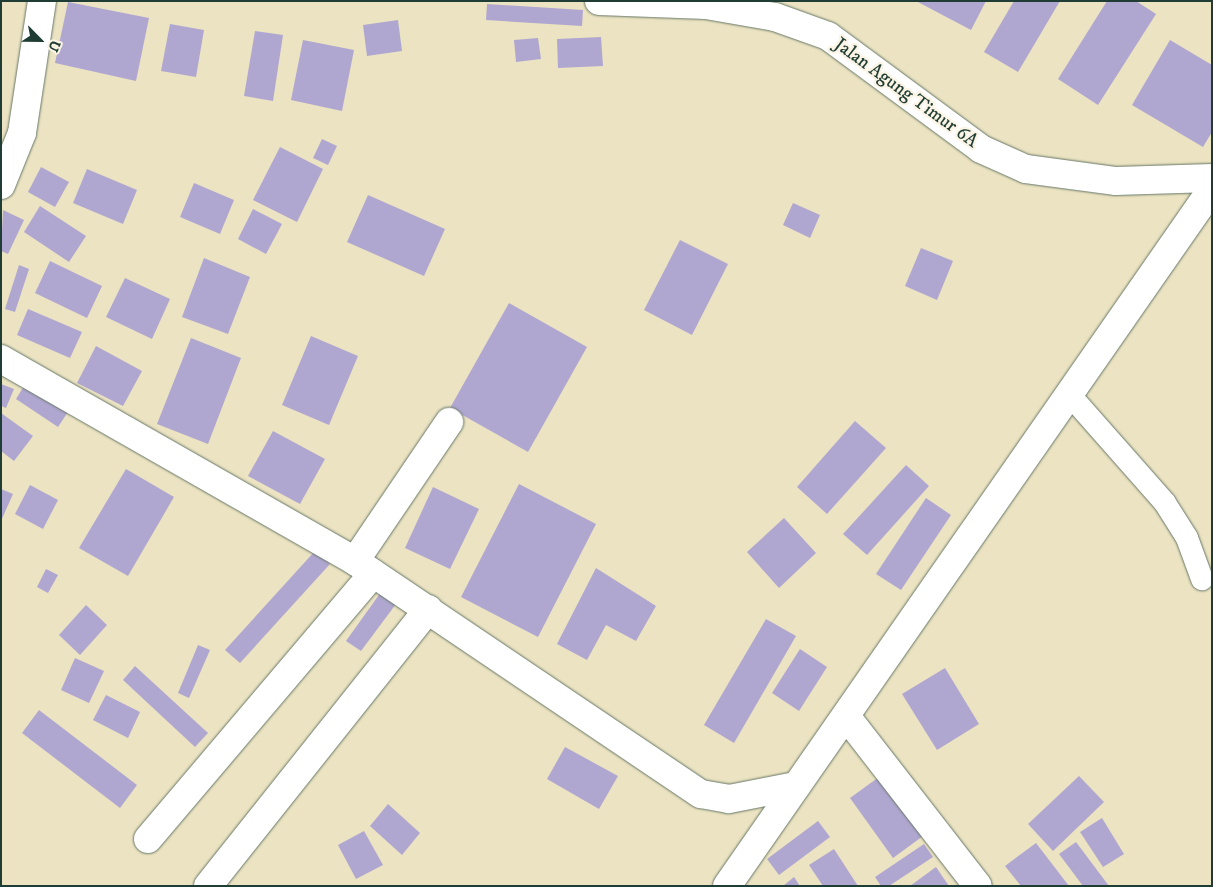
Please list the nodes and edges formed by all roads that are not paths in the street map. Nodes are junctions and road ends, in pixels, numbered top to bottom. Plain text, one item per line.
1 (42, 1) edge
2 (599, 1) edge
3 (1212, 178) edge
4 (1, 185) edge
5 (1212, 189) edge
6 (1, 359) edge
7 (1068, 394) junction
8 (449, 422) dead end
9 (364, 567) junction
10 (1202, 579) dead end
11 (428, 609) junction
12 (846, 716) junction
13 (796, 786) junction
14 (148, 839) dead end
15 (208, 886) edge
16 (727, 886) edge
17 (978, 886) edge

1 - 4 street
2 - 3 street, Jalan Agung Timur 6A
5 - 7 street
6 - 9 street
7 - 10 lane
7 - 12 street
8 - 9 street
9 - 11 street
9 - 14 street
11 - 13 street
11 - 15 street
12 - 13 street
12 - 17 street
13 - 16 street

